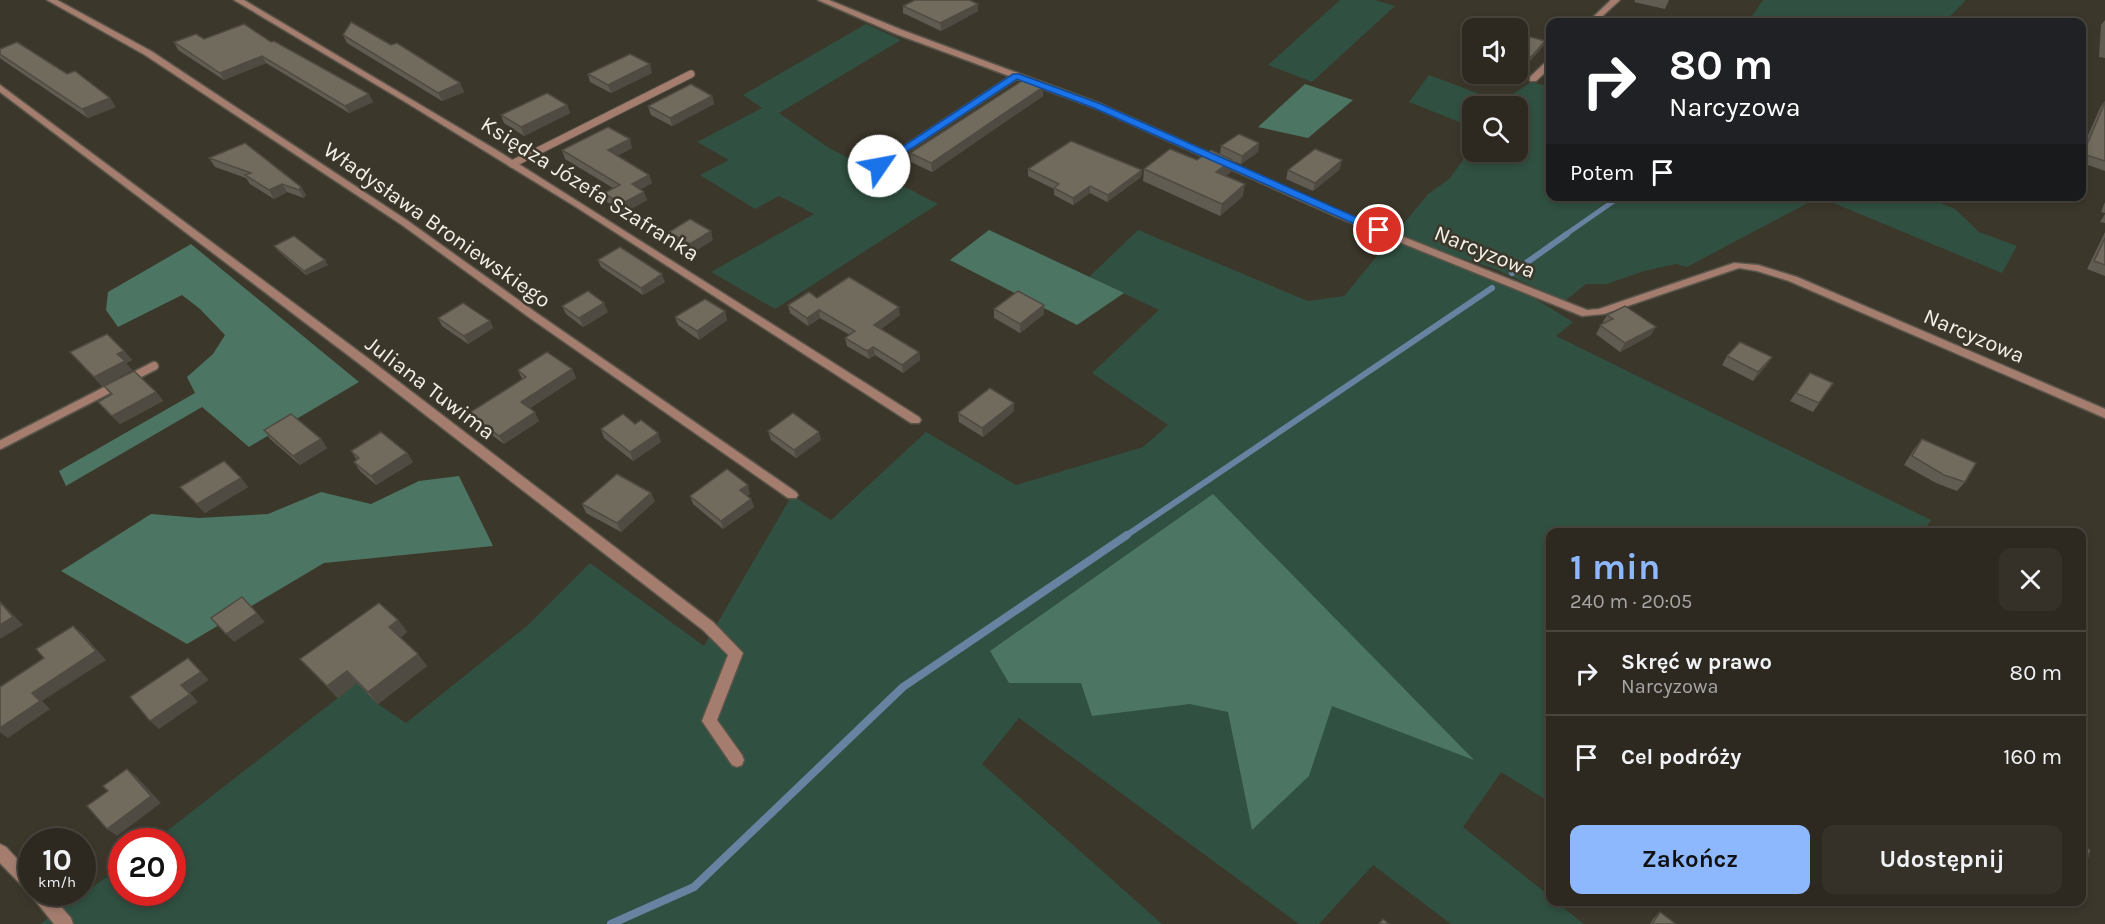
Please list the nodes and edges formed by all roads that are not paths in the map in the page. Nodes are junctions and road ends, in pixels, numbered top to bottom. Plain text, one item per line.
1 (51, 0) edge
2 (238, 0) edge
3 (822, 0) edge
4 (1616, 0) edge
5 (1596, 18) edge
6 (1546, 67) edge
7 (691, 74) dead end
8 (1016, 76) junction
9 (1533, 79) dead end
10 (0, 88) edge
11 (512, 164) junction
12 (879, 166) dead end
13 (154, 366) dead end
14 (2105, 414) edge
15 (915, 420) dead end
16 (0, 445) edge
17 (792, 495) dead end
18 (737, 760) dead end
19 (0, 852) edge
20 (18, 872) edge
21 (49, 906) edge
22 (65, 924) edge

1 - 17 street, Władysława Broniewskiego
2 - 11 street, Księdza Józefa Szafranka
3 - 8 street, Narcyzowa
4 - 5 street
6 - 9 street
7 - 11 lane
8 - 12 lane
8 - 14 street, Narcyzowa
10 - 18 street, Juliana Tuwima
11 - 15 street, Księdza Józefa Szafranka
13 - 16 lane
19 - 20 street
21 - 22 street

